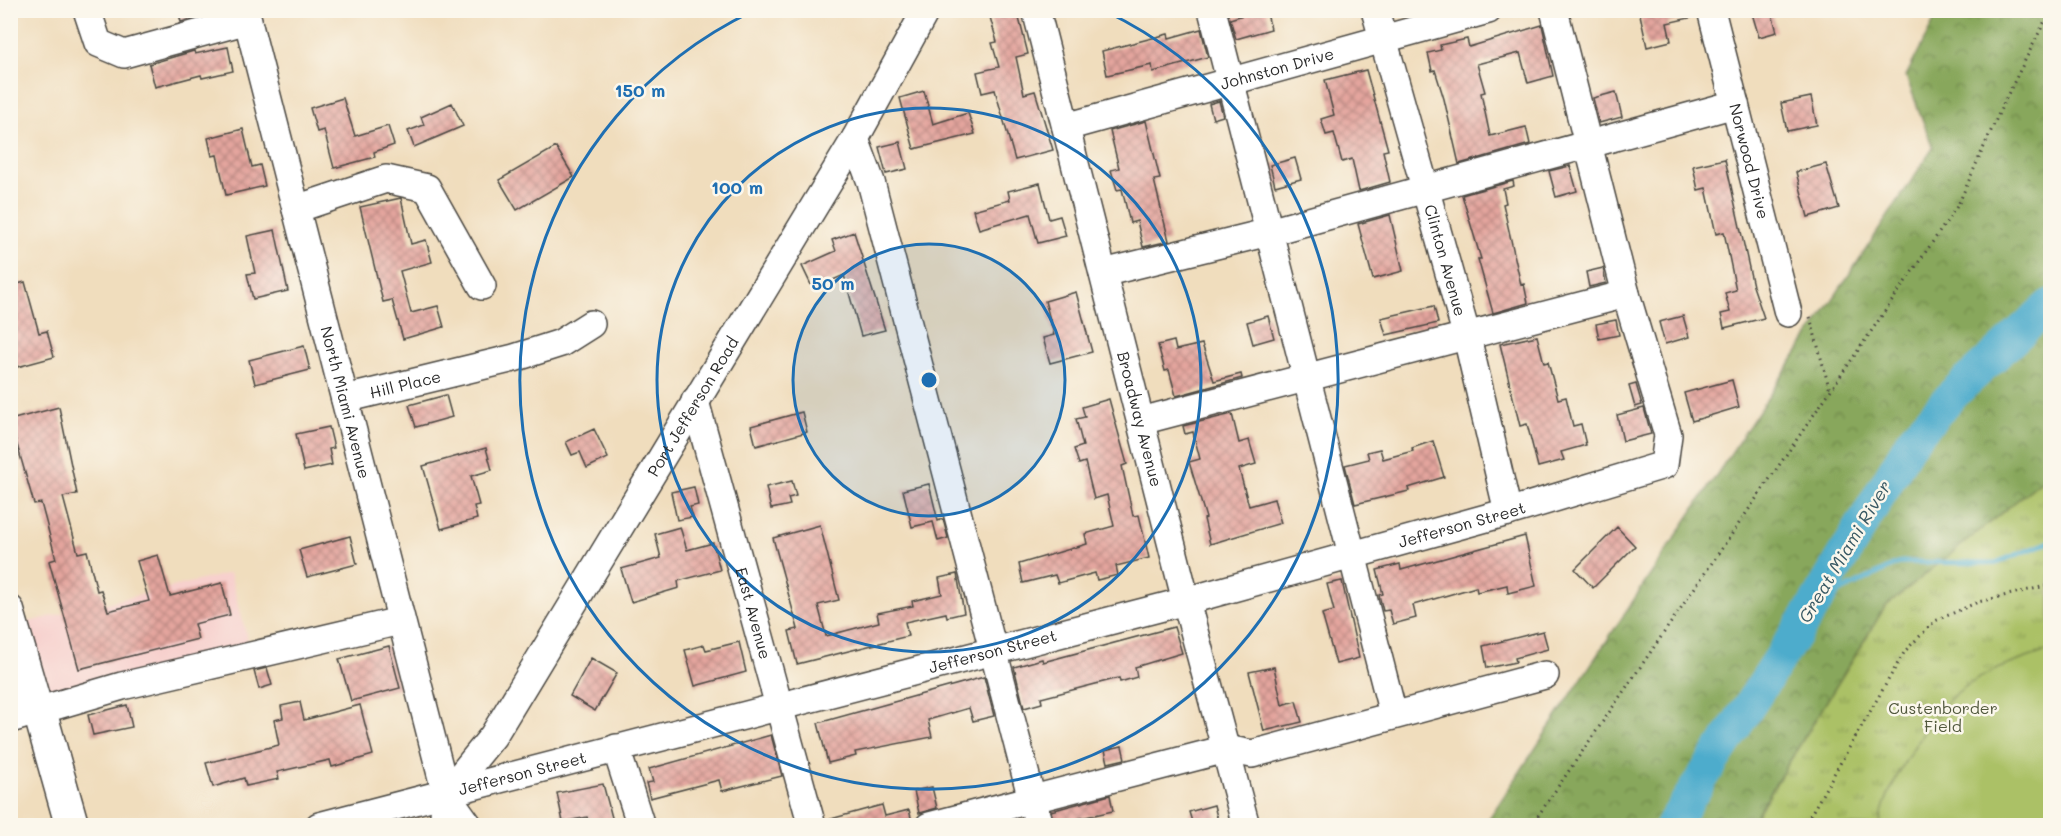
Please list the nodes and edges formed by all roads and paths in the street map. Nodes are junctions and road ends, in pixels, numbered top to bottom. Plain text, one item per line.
1 (87, 10) edge
2 (926, 10) edge
3 (1036, 10) edge
4 (1212, 10) edge
5 (1375, 10) edge
6 (1488, 10) edge
7 (1554, 10) edge
8 (1711, 10) edge
9 (2050, 11) edge
10 (247, 15) edge
11 (1382, 39) junction
12 (1231, 81) junction
13 (1735, 104) junction
14 (1066, 127) junction
15 (855, 139) junction
16 (1588, 145) junction
17 (1425, 189) junction
18 (296, 209) junction
19 (1269, 232) junction
20 (1103, 273) junction
21 (482, 286) dead end
22 (1626, 294) junction
23 (1788, 313) joint
24 (591, 324) dead end
25 (1467, 337) junction
26 (1307, 379) junction
27 (1830, 391) junction
28 (345, 399) junction
29 (695, 401) junction
30 (1141, 422) junction
31 (1508, 512) junction
32 (1352, 555) junction
33 (2050, 585) edge
34 (1186, 601) junction
35 (10, 609) edge
36 (400, 621) junction
37 (992, 650) junction
38 (1545, 675) dead end
39 (10, 684) edge
40 (778, 705) junction
41 (25, 714) edge
42 (1394, 714) junction
43 (616, 748) junction
44 (1226, 749) junction
45 (446, 794) junction
46 (1032, 798) junction
47 (72, 825) edge
48 (319, 825) edge
49 (443, 825) edge
50 (469, 825) edge
51 (641, 825) edge
52 (812, 825) edge
53 (929, 825) edge
54 (1039, 825) edge
55 (1246, 825) edge
56 (1531, 825) edge
57 (1804, 825) edge

1 - 10 street
2 - 15 street, Port Jefferson Road
3 - 14 street, Broadway Avenue
4 - 12 street
5 - 11 street, Clinton Avenue
6 - 11 street, Johnston Drive
7 - 16 street
8 - 13 street, Norwood Drive
9 - 27 path
10 - 18 street, North Miami Avenue
11 - 12 street, Johnston Drive
11 - 17 street, Clinton Avenue
12 - 14 street, Johnston Drive
12 - 19 street
13 - 16 street
13 - 23 street, Norwood Drive
14 - 20 street, Broadway Avenue
15 - 29 street, Port Jefferson Road
15 - 37 street
16 - 17 street
16 - 22 street
17 - 19 street
17 - 25 street, Clinton Avenue
18 - 21 street
18 - 28 street, North Miami Avenue
19 - 20 street
19 - 26 street
20 - 30 street, Broadway Avenue
22 - 25 street
22 - 31 street, Jefferson Street
23 - 27 path
24 - 28 street, Hill Place
25 - 26 street
25 - 31 street, Clinton Avenue
26 - 30 street
26 - 32 street
27 - 56 path
28 - 36 street, North Miami Avenue
29 - 40 street, East Avenue
29 - 45 street, Port Jefferson Road
30 - 34 street, Broadway Avenue
31 - 32 street, Jefferson Street
32 - 34 street, Jefferson Street
32 - 42 street
33 - 57 path
34 - 37 street, Jefferson Street
34 - 44 street, Broadway Avenue
35 - 41 street
36 - 41 street
36 - 45 street, North Miami Avenue
37 - 40 street, Jefferson Street
37 - 46 street
38 - 42 street
39 - 41 main road
40 - 43 street, Jefferson Street
40 - 52 street, East Avenue
41 - 47 main road
42 - 44 street
43 - 45 street, Jefferson Street
43 - 51 street
44 - 46 street
44 - 55 street, Broadway Avenue
45 - 48 street, Jefferson Street
45 - 49 street, North Miami Avenue
45 - 50 street, North Miami Avenue
46 - 53 street
46 - 54 street

